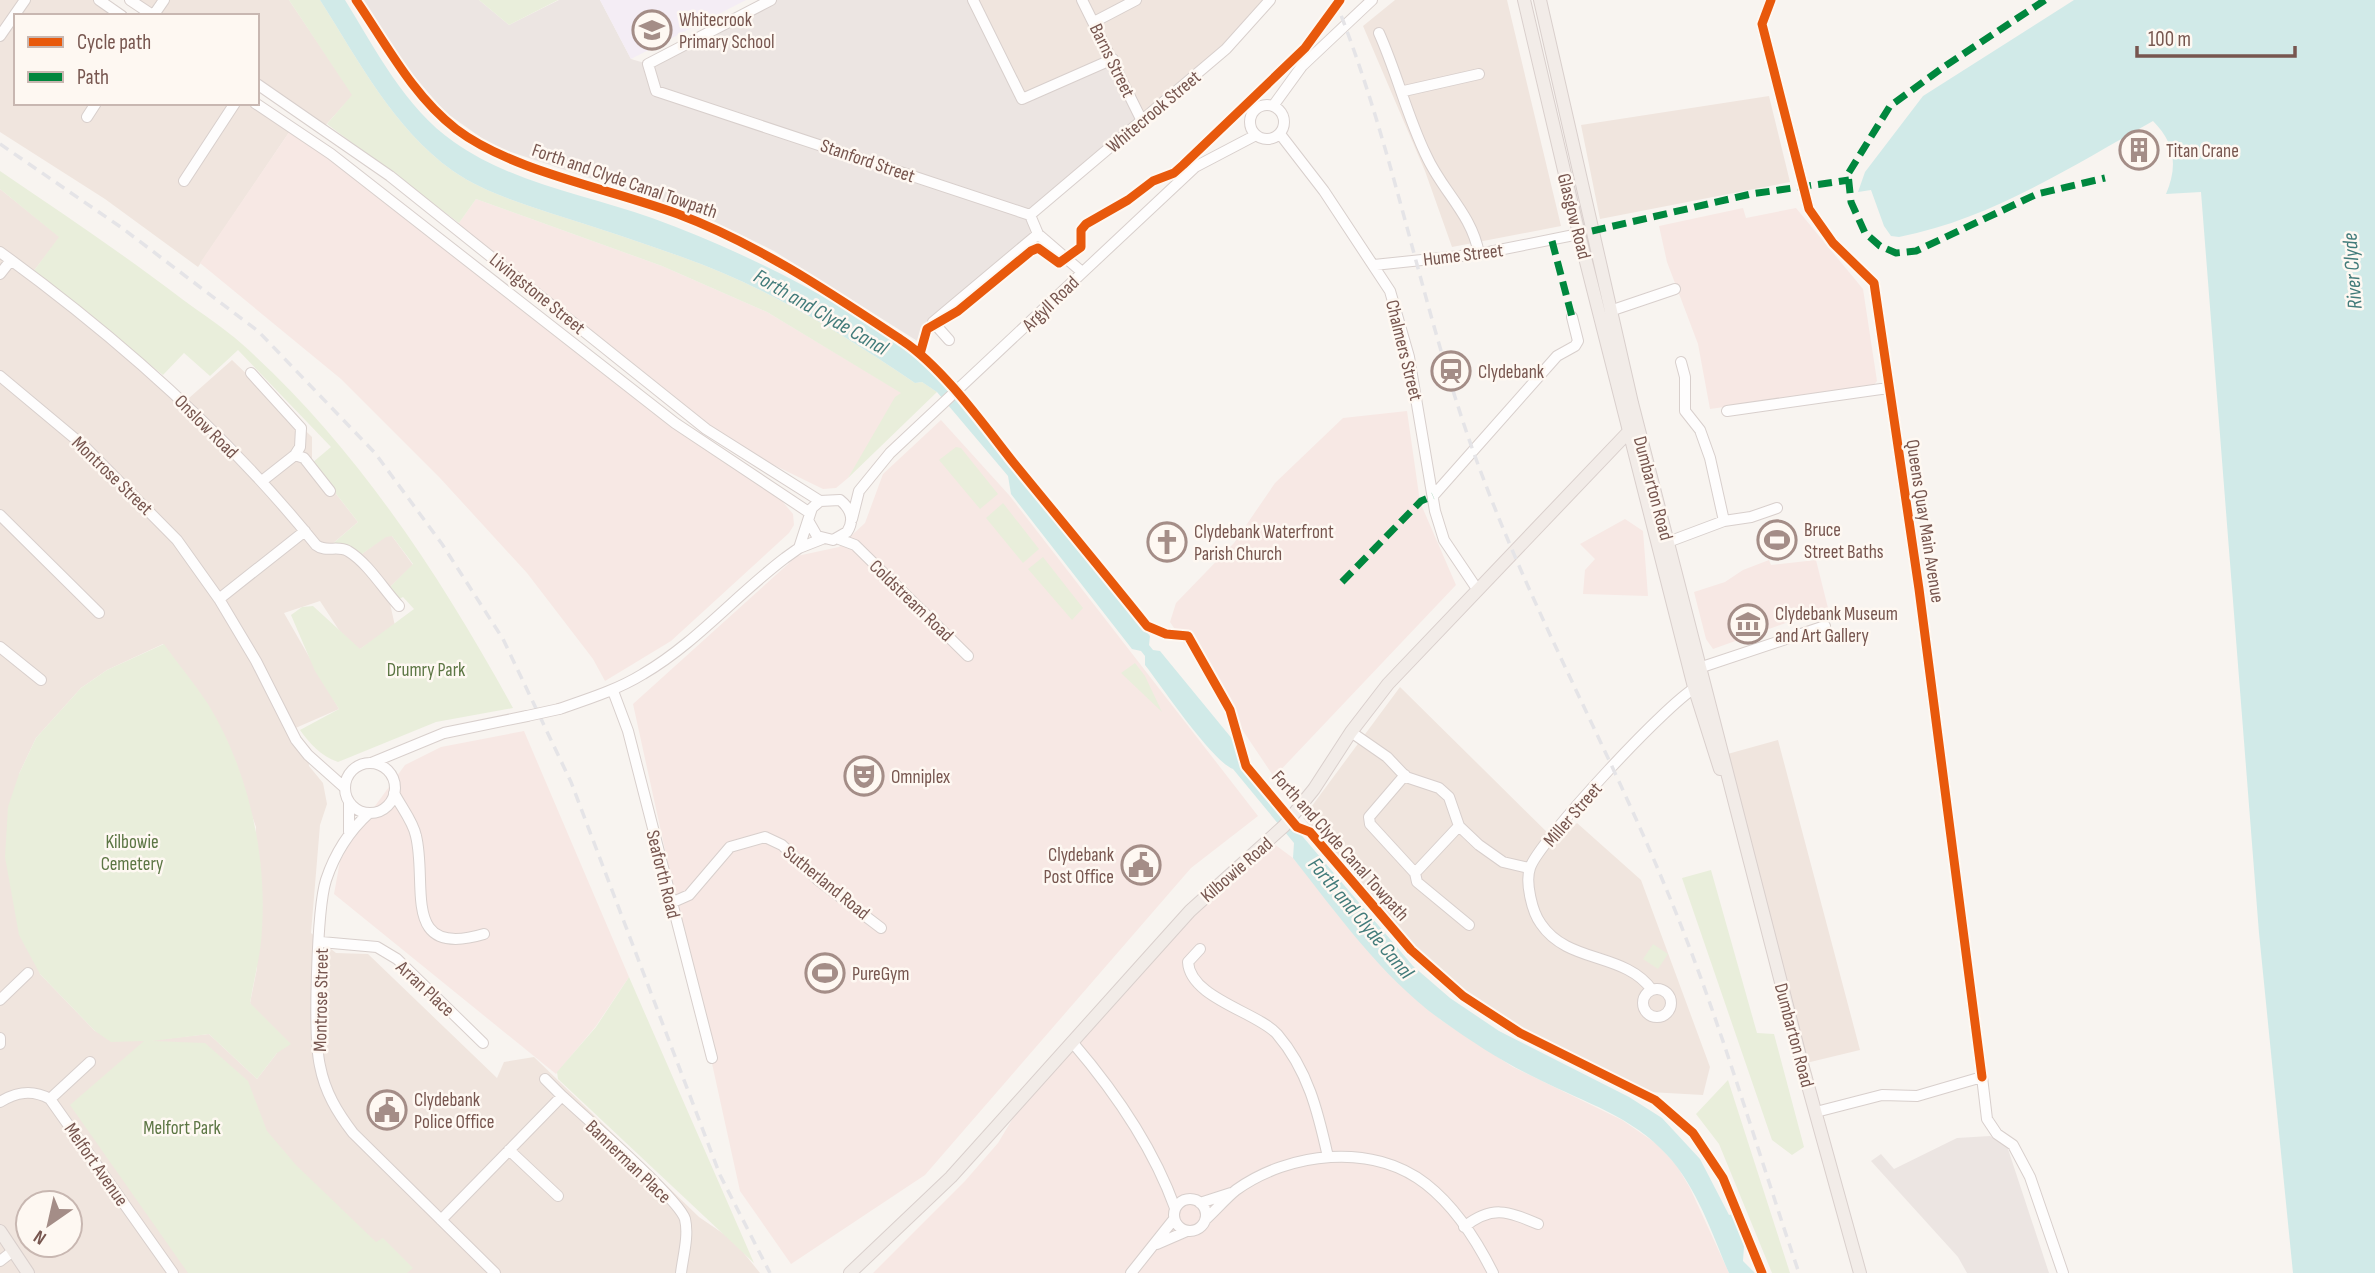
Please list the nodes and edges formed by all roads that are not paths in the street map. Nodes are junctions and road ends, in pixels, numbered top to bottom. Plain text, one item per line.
1 (99, 0) edge
2 (130, 0) edge
3 (771, 0) edge
4 (973, 0) edge
5 (1082, 0) edge
6 (1136, 0) edge
7 (1270, 0) edge
8 (1372, 0) edge
9 (1524, 0) edge
10 (1540, 0) edge
11 (1771, 0) edge
12 (119, 14) edge
13 (150, 14) edge
14 (14, 16) edge
15 (1094, 22) junction
16 (1379, 33) dead end
17 (0, 36) edge
18 (1113, 59) junction
19 (1479, 74) dead end
20 (259, 85) edge
21 (1404, 91) junction
22 (95, 105) edge
23 (234, 105) edge
24 (258, 105) edge
25 (1273, 106) junction
26 (87, 117) dead end
27 (1143, 121) junction
28 (1280, 134) junction
29 (1256, 135) junction
30 (184, 181) dead end
31 (1030, 215) junction
32 (1592, 231) junction
33 (1038, 234) junction
34 (1579, 234) junction
35 (0, 252) edge
36 (1479, 254) junction
37 (11, 260) junction
38 (1374, 265) junction
39 (1082, 272) junction
40 (0, 274) edge
41 (1675, 289) dead end
42 (1610, 311) junction
43 (1572, 317) dead end
44 (948, 340) dead end
45 (1681, 362) dead end
46 (251, 373) dead end
47 (0, 376) edge
48 (1888, 387) junction
49 (1727, 411) dead end
50 (1633, 427) junction
51 (295, 455) junction
52 (262, 481) junction
53 (330, 491) dead end
54 (859, 491) junction
55 (1433, 496) junction
56 (840, 500) junction
57 (820, 501) junction
58 (1777, 508) dead end
59 (0, 515) edge
60 (810, 518) junction
61 (1724, 521) junction
62 (851, 523) junction
63 (305, 531) junction
64 (822, 539) junction
65 (839, 539) junction
66 (1668, 542) junction
67 (855, 545) junction
68 (799, 548) junction
69 (1477, 589) junction
70 (219, 599) junction
71 (399, 607) dead end
72 (99, 613) dead end
73 (1825, 626) dead end
74 (0, 647) edge
75 (968, 656) dead end
76 (1699, 668) junction
77 (41, 680) dead end
78 (1699, 686) junction
79 (612, 691) junction
80 (1351, 732) junction
81 (400, 752) junction
82 (371, 763) junction
83 (320, 766) junction
84 (352, 771) junction
85 (1405, 775) junction
86 (392, 777) junction
87 (345, 788) junction
88 (394, 793) junction
89 (349, 803) junction
90 (384, 809) junction
91 (403, 812) junction
92 (369, 813) junction
93 (1459, 826) junction
94 (349, 832) junction
95 (1529, 868) junction
96 (1415, 873) junction
97 (671, 903) junction
98 (1469, 925) dead end
99 (881, 928) dead end
100 (484, 934) dead end
101 (321, 942) junction
102 (1200, 948) dead end
103 (28, 973) dead end
104 (1652, 990) dead end
105 (0, 1000) edge
106 (0, 1038) edge
107 (483, 1043) dead end
108 (1073, 1043) junction
109 (0, 1044) edge
110 (712, 1058) dead end
111 (90, 1062) dead end
112 (1982, 1077) junction
113 (545, 1079) dead end
114 (562, 1096) junction
115 (50, 1099) junction
116 (0, 1102) edge
117 (1816, 1112) junction
118 (509, 1150) junction
119 (1328, 1157) junction
120 (1163, 1174) junction
121 (1234, 1192) junction
122 (558, 1196) dead end
123 (1188, 1199) junction
124 (1200, 1203) junction
125 (1175, 1213) junction
126 (440, 1220) junction
127 (1205, 1220) junction
128 (1538, 1224) dead end
129 (1464, 1227) junction
130 (0, 1231) edge
131 (1188, 1231) junction
132 (1154, 1245) junction
133 (13, 1251) junction
134 (0, 1261) edge
135 (488, 1271) edge
136 (28, 1273) edge
137 (173, 1273) edge
138 (681, 1273) edge
139 (850, 1273) edge
140 (1131, 1273) edge
141 (1493, 1273) edge
142 (1860, 1273) edge
143 (2063, 1273) edge

1 - 12 street
2 - 13 street
3 - 31 street, Stanford Street
4 - 18 street
5 - 15 street, Barns Street
6 - 15 street
7 - 27 street, Whitecrook Street
8 - 25 street
9 - 34 main road, Glasgow Road
10 - 32 main road, Glasgow Road
11 - 48 street, Queens Quay Main Avenue
14 - 17 street
15 - 18 street, Barns Street
16 - 21 street
18 - 27 street, Barns Street
19 - 21 street
20 - 57 street, Livingstone Street
21 - 36 street
22 - 26 street
23 - 30 street
24 - 60 street, Livingstone Street
25 - 28 street
25 - 29 street
27 - 31 street, Whitecrook Street
28 - 29 street
28 - 38 street, Chalmers Street
29 - 39 street, Argyll Road
31 - 33 street
32 - 34 main road
32 - 42 main road, Glasgow Road
33 - 39 street
33 - 44 street
34 - 36 street, Hume Street
34 - 50 main road, Glasgow Road
35 - 37 street, Onslow Road
36 - 38 street, Hume Street
37 - 40 street
37 - 52 street, Onslow Road
38 - 55 street, Chalmers Street
39 - 54 street, Argyll Road
41 - 42 street
42 - 50 main road, Glasgow Road
43 - 55 street
45 - 61 street
46 - 51 street
47 - 70 street, Montrose Street
48 - 49 street
48 - 112 street, Queens Quay Main Avenue
50 - 66 main road, Dumbarton Road
50 - 69 main road, Kilbowie Road
50 - 78 main road, Dumbarton Road
51 - 52 street
51 - 53 street
52 - 63 street, Onslow Road
54 - 56 street, Argyll Road
54 - 62 street, Argyll Road
55 - 69 street, Chalmers Street
56 - 57 street
56 - 62 street
57 - 60 street
58 - 61 street
59 - 72 street
60 - 64 street
60 - 68 street
61 - 66 street
62 - 65 street
62 - 67 street, Coldstream Road
63 - 70 street
63 - 71 street, Onslow Road
64 - 65 street
64 - 68 street
65 - 67 street, Coldstream Road
66 - 76 main road, Dumbarton Road
67 - 75 street, Coldstream Road
68 - 79 street
69 - 80 main road, Kilbowie Road
70 - 83 street, Montrose Street
73 - 76 street
74 - 77 street
76 - 78 main road, Dumbarton Road
78 - 95 street, Miller Street
78 - 117 main road, Dumbarton Road
79 - 81 street, bridge
79 - 97 street, Seaforth Road
80 - 85 street
80 - 108 main road, Kilbowie Road
81 - 82 street
81 - 86 street
82 - 84 street
82 - 86 street
83 - 84 street
83 - 87 street, Montrose Street
84 - 87 street
85 - 93 street
85 - 96 street
86 - 88 street
87 - 89 street
88 - 90 street
88 - 91 street
89 - 92 street
89 - 94 street, Montrose Street
90 - 91 street
90 - 92 street
91 - 100 street
92 - 94 street, Montrose Street
93 - 95 street
93 - 96 street
94 - 101 street, Montrose Street
95 - 104 street
96 - 98 street
97 - 99 street, Sutherland Road
97 - 110 street, Seaforth Road
101 - 107 street, Arran Place
101 - 126 street, Montrose Street
102 - 119 street
103 - 105 street
106 - 109 street
108 - 120 street
108 - 139 main road, Kilbowie Road
111 - 115 street
112 - 117 street
112 - 143 street, Queens Quay Main Avenue
113 - 114 street, Bannerman Place
114 - 118 street
114 - 138 street, Bannerman Place
115 - 116 street
115 - 137 street, Melfort Avenue
117 - 142 main road, Dumbarton Road
118 - 122 street
118 - 126 street
119 - 121 street
119 - 129 street
120 - 123 street
120 - 125 street
121 - 124 street
121 - 127 street
123 - 124 street
123 - 125 street
124 - 127 street
125 - 131 street
125 - 132 street
126 - 135 street, Montrose Street
127 - 131 street
128 - 129 street
129 - 141 street
130 - 133 main road
131 - 132 street
132 - 140 street
133 - 134 street
133 - 136 main road

